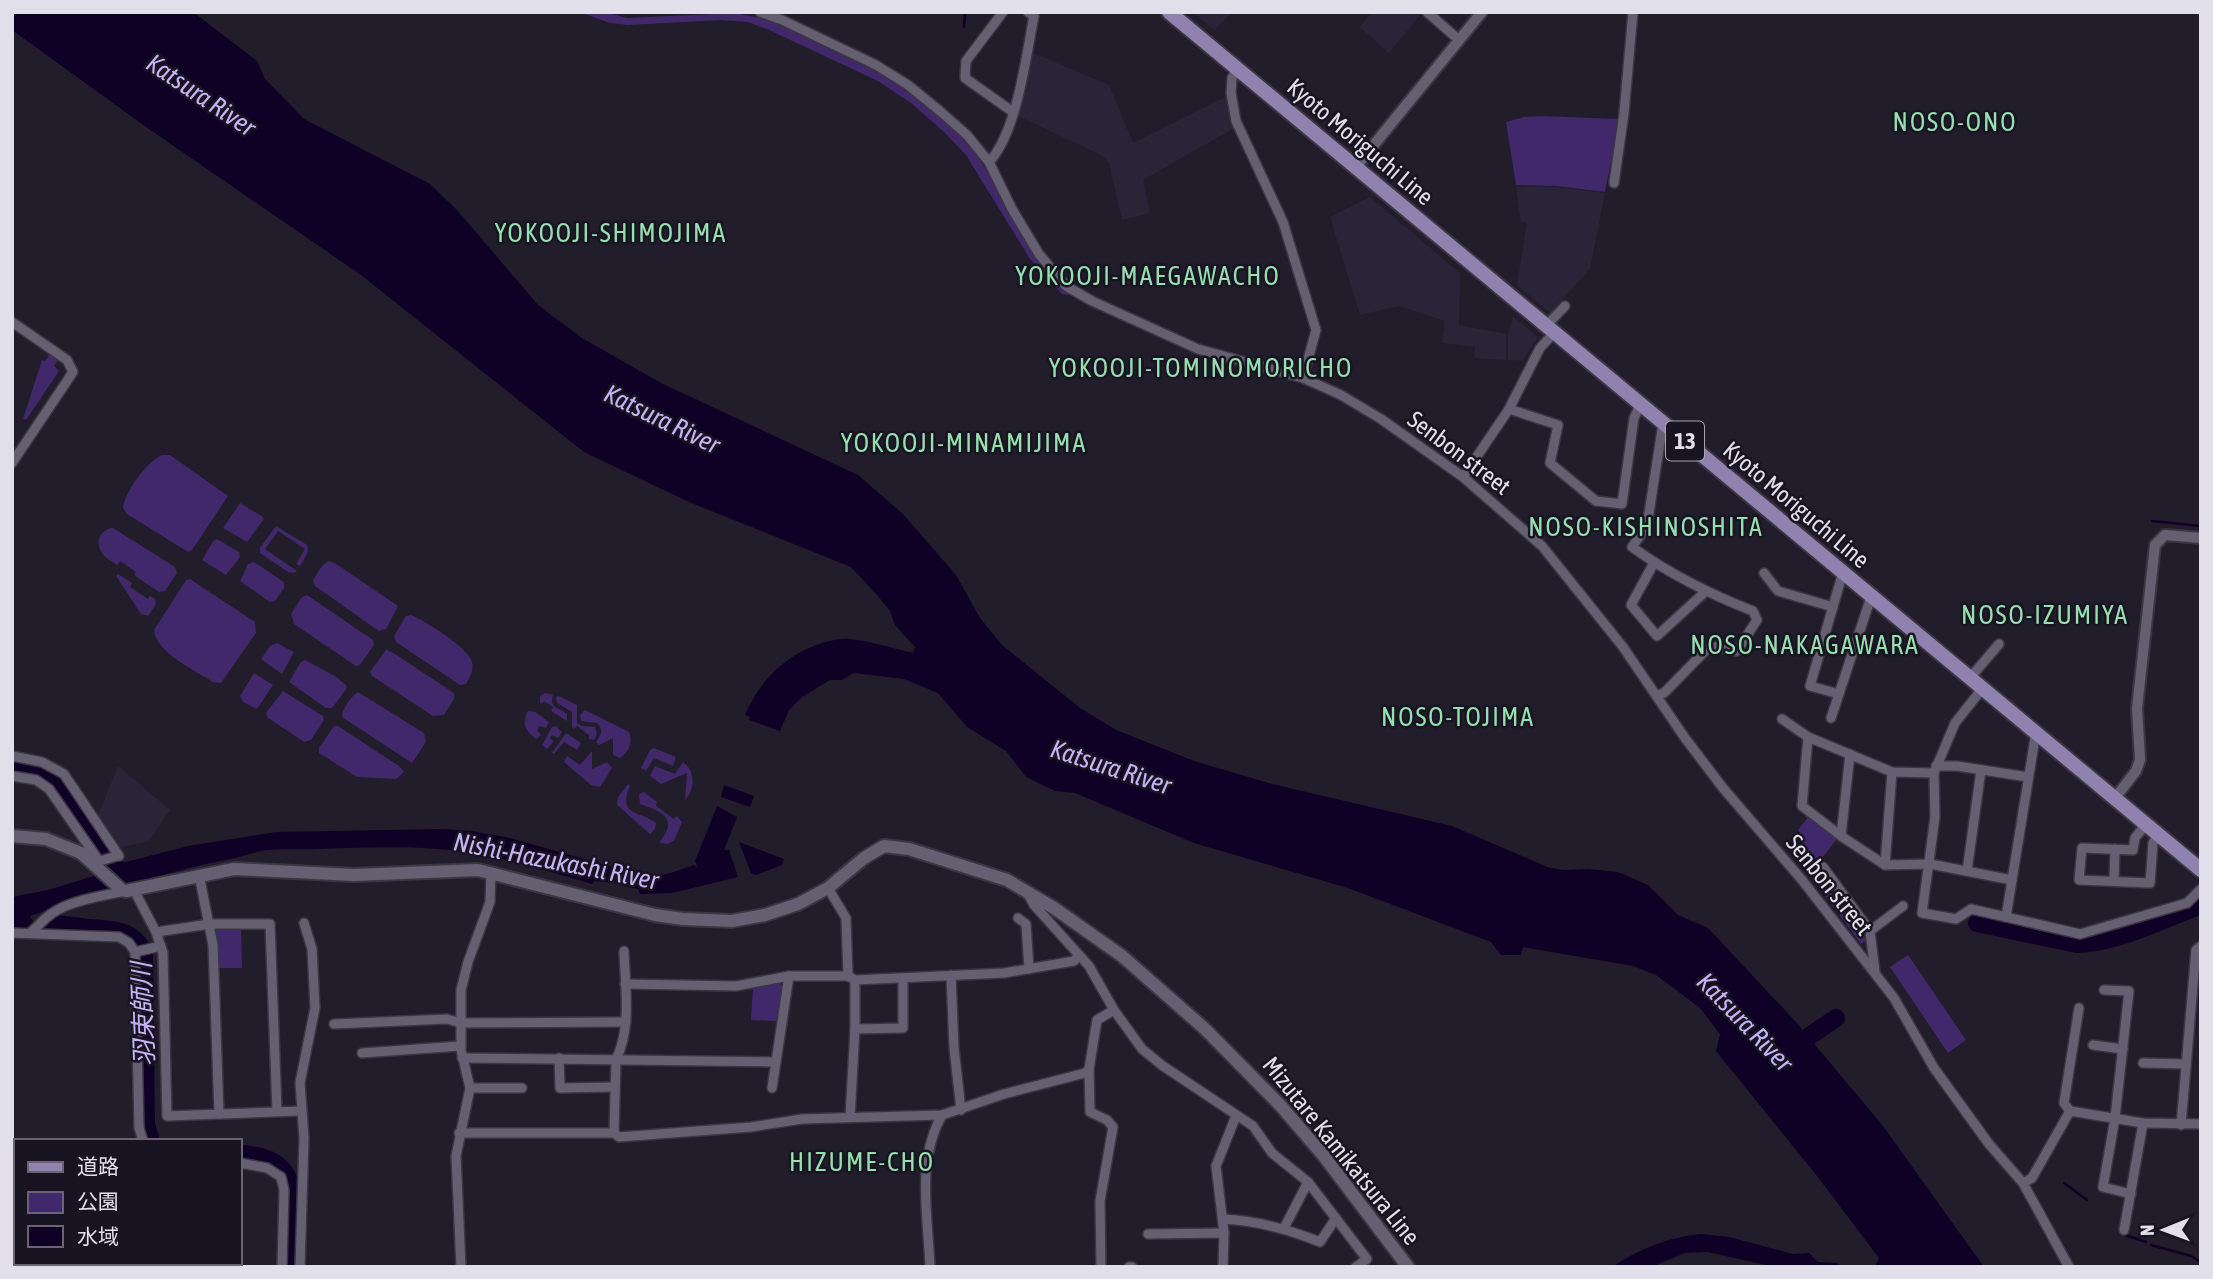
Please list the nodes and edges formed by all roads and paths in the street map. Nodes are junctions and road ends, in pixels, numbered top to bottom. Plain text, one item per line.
1 (760, 12) edge
2 (1003, 12) edge
3 (1028, 12) edge
4 (1169, 12) edge
5 (1427, 12) edge
6 (1482, 12) edge
7 (1633, 12) edge
8 (1460, 40) junction
9 (1237, 69) junction
10 (1013, 112) junction
11 (989, 162) junction
12 (1355, 167) junction
13 (1614, 183) dead end
14 (1564, 306) dead end
15 (12, 322) edge
16 (1550, 329) junction
17 (1303, 378) junction
18 (1641, 404) junction
19 (1509, 409) junction
20 (1663, 422) junction
21 (12, 463) edge
22 (1463, 477) junction
23 (2201, 538) edge
24 (1654, 563) junction
25 (1843, 572) junction
26 (1765, 573) dead end
27 (1705, 592) junction
28 (1871, 597) junction
29 (1833, 607) junction
30 (1999, 644) dead end
31 (1970, 678) junction
32 (1982, 688) junction
33 (1839, 694) junction
34 (1657, 695) junction
35 (1831, 718) dead end
36 (1782, 719) dead end
37 (2036, 732) junction
38 (1808, 737) junction
39 (1850, 754) junction
40 (12, 756) edge
41 (1935, 770) junction
42 (1981, 770) junction
43 (1892, 772) junction
44 (12, 776) edge
45 (2028, 777) junction
46 (2115, 798) junction
47 (2145, 825) junction
48 (2158, 835) junction
49 (12, 836) edge
50 (1841, 836) junction
51 (2115, 849) junction
52 (1930, 864) junction
53 (96, 865) junction
54 (1885, 865) junction
55 (1823, 867) dead end
56 (2201, 870) edge
57 (1967, 871) junction
58 (491, 872) junction
59 (200, 875) junction
60 (2012, 880) junction
61 (2114, 881) junction
62 (828, 888) junction
63 (2201, 889) edge
64 (127, 890) junction
65 (1027, 891) junction
66 (1903, 906) dead end
67 (2006, 917) junction
68 (1018, 918) dead end
69 (304, 923) dead end
70 (210, 924) junction
71 (1870, 931) junction
72 (156, 932) junction
73 (12, 933) edge
74 (30, 933) junction
75 (161, 946) junction
76 (2201, 946) edge
77 (624, 951) dead end
78 (135, 952) junction
79 (1079, 955) junction
80 (1028, 969) junction
81 (1875, 973) junction
82 (951, 975) junction
83 (789, 976) junction
84 (851, 978) junction
85 (903, 979) junction
86 (625, 984) junction
87 (2104, 990) dead end
88 (2078, 1008) dead end
89 (1114, 1010) junction
90 (461, 1023) junction
91 (626, 1023) junction
92 (334, 1024) dead end
93 (855, 1029) junction
94 (2093, 1045) dead end
95 (460, 1046) junction
96 (2123, 1049) junction
97 (362, 1053) dead end
98 (462, 1058) junction
99 (559, 1058) junction
100 (616, 1060) junction
101 (776, 1062) junction
102 (2143, 1063) dead end
103 (2186, 1064) junction
104 (1089, 1069) junction
105 (614, 1087) junction
106 (470, 1088) junction
107 (522, 1088) dead end
108 (772, 1088) dead end
109 (961, 1110) junction
110 (277, 1111) junction
111 (301, 1111) junction
112 (2070, 1111) junction
113 (219, 1114) junction
114 (942, 1115) junction
115 (1236, 1116) junction
116 (850, 1117) junction
117 (2115, 1118) junction
118 (2143, 1123) junction
119 (2201, 1124) edge
120 (2181, 1125) junction
121 (460, 1133) junction
122 (614, 1133) junction
123 (142, 1139) edge
124 (242, 1163) edge
125 (1308, 1182) junction
126 (2023, 1182) junction
127 (2131, 1194) junction
128 (1336, 1218) junction
129 (1224, 1219) junction
130 (1284, 1228) junction
131 (2124, 1230) dead end
132 (1224, 1233) junction
133 (1148, 1234) dead end
134 (282, 1267) edge
135 (300, 1267) edge
136 (461, 1267) edge
137 (930, 1267) edge
138 (1101, 1267) edge
139 (1223, 1267) edge
140 (1356, 1267) edge
141 (1408, 1267) edge
142 (2068, 1267) edge

1 - 11 street, Senbon street
2 - 10 street
3 - 10 street
4 - 9 main road, Kyoto Moriguchi Line / 13
5 - 8 street
6 - 8 street
7 - 13 street
8 - 12 street
9 - 12 main road, Kyoto Moriguchi Line / 13
9 - 17 street
10 - 11 street
11 - 17 street, Senbon street
12 - 16 main road, Kyoto Moriguchi Line / 13
14 - 16 street
15 - 21 street
16 - 18 main road, Kyoto Moriguchi Line / 13
16 - 19 street
17 - 22 street, Senbon street
18 - 19 street
18 - 20 main road, Kyoto Moriguchi Line / 13
19 - 22 street
20 - 24 street
20 - 25 main road, Kyoto Moriguchi Line / 13
22 - 34 street, Senbon street
23 - 46 street
24 - 27 street
24 - 27 street
25 - 28 main road, Kyoto Moriguchi Line / 13
25 - 29 street
26 - 29 street
27 - 34 street
28 - 31 main road, Kyoto Moriguchi Line / 13
28 - 33 street
29 - 33 street
30 - 31 street
31 - 32 main road, Kyoto Moriguchi Line / 13
32 - 37 main road, Kyoto Moriguchi Line / 13
32 - 41 street
33 - 35 street
34 - 81 street, Senbon street
36 - 38 street
37 - 45 street
37 - 46 main road, Kyoto Moriguchi Line / 13
38 - 39 street
38 - 50 street
39 - 43 street
39 - 50 street
40 - 53 street
41 - 42 street
41 - 43 street
41 - 52 street
42 - 45 street
42 - 57 street
43 - 54 street
44 - 53 street
45 - 60 street
46 - 47 main road, Kyoto Moriguchi Line / 13
47 - 48 main road, Kyoto Moriguchi Line / 13
47 - 51 street
48 - 56 main road, Kyoto Moriguchi Line / 13
48 - 61 street
49 - 53 main road
50 - 54 street
51 - 61 street
51 - 61 street
52 - 54 street
52 - 57 street
52 - 67 street
53 - 64 main road
55 - 71 street
57 - 60 street
58 - 59 main road, Mizutare Kamikatsura Line
58 - 62 main road, Mizutare Kamikatsura Line
58 - 90 street
59 - 64 main road, Mizutare Kamikatsura Line
59 - 70 street
60 - 67 street
62 - 65 main road, Mizutare Kamikatsura Line
62 - 84 street
63 - 67 street
64 - 72 street
64 - 74 street
65 - 79 street
65 - 141 main road, Mizutare Kamikatsura Line
66 - 71 street
68 - 80 street
69 - 111 street
70 - 72 street
70 - 110 street
70 - 113 street
71 - 81 street
72 - 75 street
73 - 74 street
74 - 78 street
75 - 78 street
75 - 113 street
76 - 103 street
77 - 86 street
78 - 123 street
79 - 80 street
79 - 89 street
80 - 82 street
81 - 126 street, Senbon street
82 - 85 street
82 - 109 street
83 - 84 street
83 - 86 street
83 - 101 street
84 - 85 street
84 - 93 street
85 - 93 street
86 - 91 street
87 - 96 street
88 - 112 street
89 - 104 street
89 - 115 street
90 - 91 street
90 - 92 street
90 - 95 street
91 - 100 street
93 - 116 street
94 - 96 street
95 - 97 street
95 - 98 street
96 - 117 street
98 - 99 street
98 - 106 street
99 - 100 street
99 - 105 street
100 - 101 street
100 - 105 street
101 - 108 street
102 - 103 street
103 - 120 street
104 - 109 street
104 - 138 street
105 - 122 street
106 - 107 street
106 - 121 street
109 - 114 street
110 - 111 street
110 - 113 street
111 - 135 street
112 - 117 street
112 - 126 street
114 - 116 street
114 - 137 street
115 - 125 street
115 - 129 street
116 - 122 street
117 - 118 street
117 - 127 street
118 - 120 street
118 - 127 street
119 - 120 street
121 - 122 street
121 - 136 street
124 - 134 street
125 - 128 street
125 - 130 street
126 - 142 street, Senbon street
127 - 131 street
128 - 130 street
128 - 140 street
129 - 130 street
129 - 132 street
132 - 133 street
132 - 139 street

